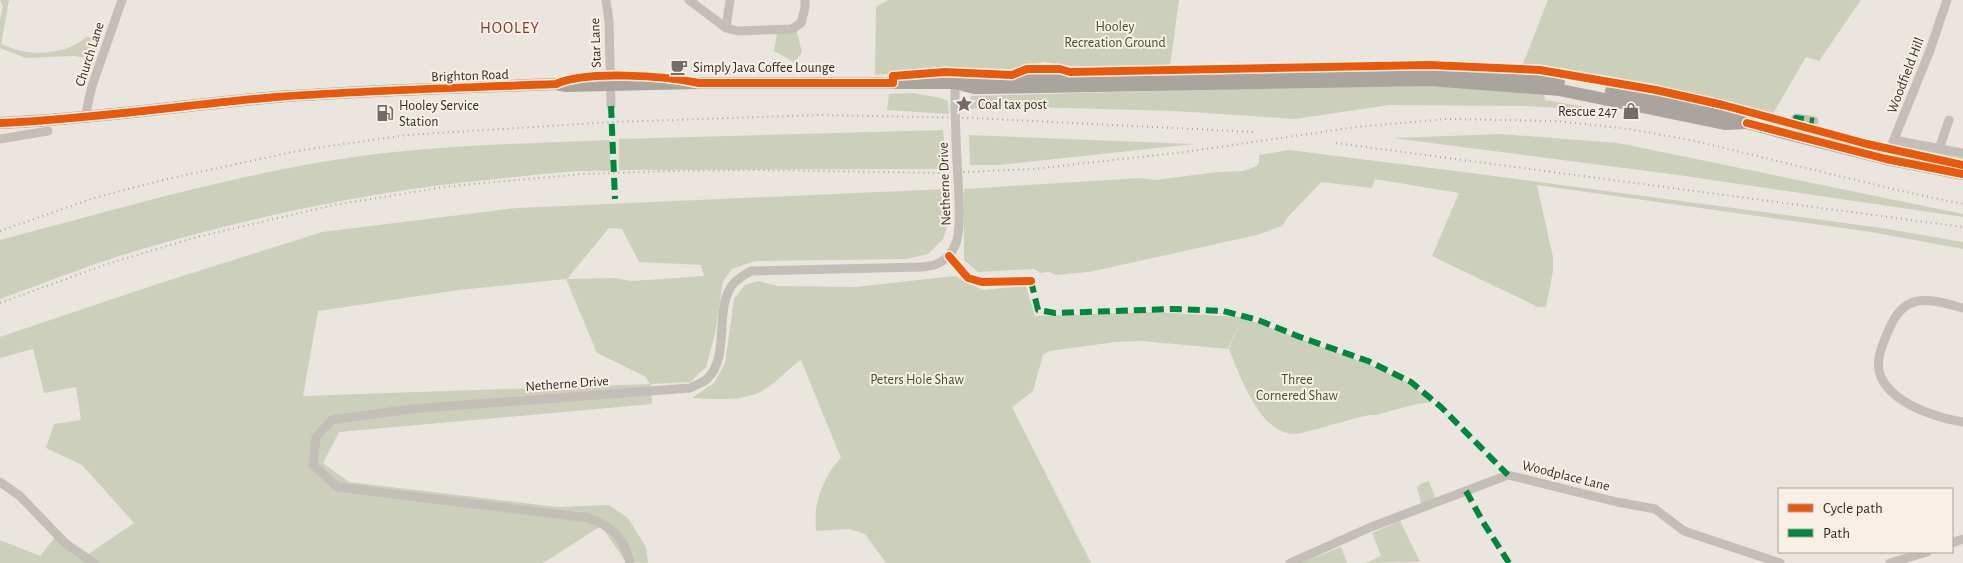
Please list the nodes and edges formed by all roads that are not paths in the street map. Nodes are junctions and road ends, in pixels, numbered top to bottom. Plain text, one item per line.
1 (122, 0) edge
2 (606, 0) edge
3 (689, 0) edge
4 (730, 0) edge
5 (805, 0) edge
6 (1947, 0) edge
7 (726, 28) junction
8 (610, 81) junction
9 (955, 83) junction
10 (611, 106) dead end
11 (85, 118) junction
12 (1949, 120) dead end
13 (1814, 121) dead end
14 (0, 123) edge
15 (48, 126) junction
16 (0, 131) edge
17 (1791, 135) junction
18 (0, 139) edge
19 (1894, 140) junction
20 (1940, 149) junction
21 (1963, 153) edge
22 (1886, 159) junction
23 (1963, 174) edge
24 (1963, 308) edge
25 (1963, 422) edge
26 (0, 482) edge
27 (1924, 553) edge
28 (94, 563) edge
29 (630, 563) edge
30 (1290, 563) edge
31 (1780, 563) edge
32 (1890, 563) edge

1 - 11 street, Church Lane
2 - 8 street, Star Lane
3 - 7 street
4 - 7 street
5 - 7 street
6 - 19 street, Woodfield Hill
8 - 9 highway, Brighton Road
8 - 10 street, Star Lane
8 - 11 highway, Brighton Road
9 - 17 highway, Brighton Road
9 - 29 street, Netherne Drive, bridge
11 - 15 highway, Brighton Road
12 - 20 street
13 - 17 street
14 - 15 highway, Brighton Road
15 - 16 highway, Brighton Road
15 - 18 street, Brighton Road
17 - 22 highway, Brighton Road
19 - 20 street
19 - 22 street, Woodfield Hill
20 - 21 street
22 - 23 highway, Brighton Road
24 - 25 street
26 - 28 street
27 - 32 street
30 - 31 street, Woodplace Lane

